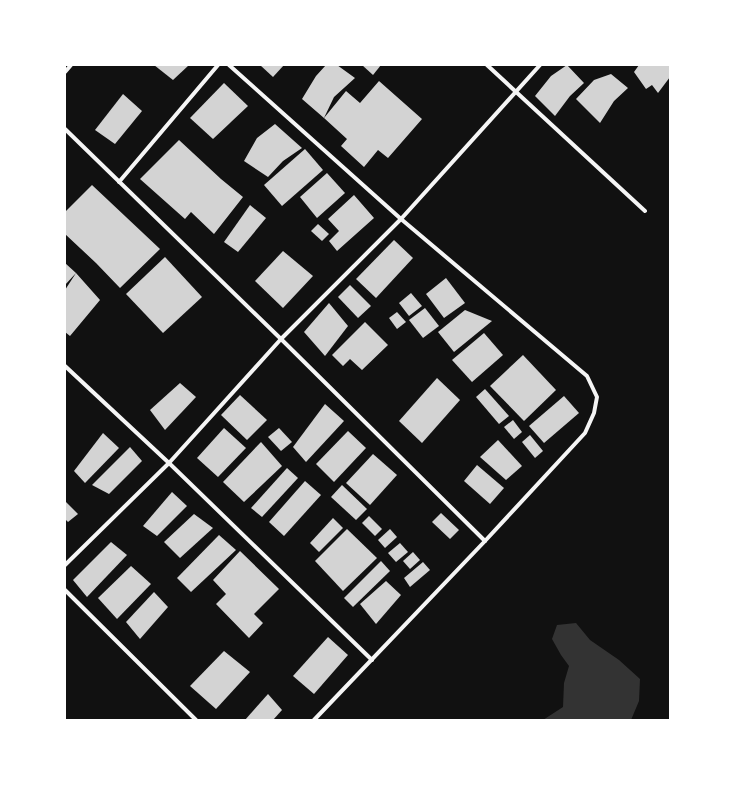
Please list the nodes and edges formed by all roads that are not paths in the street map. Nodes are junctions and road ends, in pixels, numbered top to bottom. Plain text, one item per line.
1 (71, 65) edge
2 (218, 65) edge
3 (229, 65) edge
4 (487, 65) edge
5 (540, 65) edge
6 (65, 72) edge
7 (516, 92) junction
8 (65, 129) edge
9 (119, 182) junction
10 (645, 211) dead end
11 (401, 219) junction
12 (281, 338) junction
13 (65, 366) edge
14 (169, 463) junction
15 (485, 542) junction
16 (65, 565) edge
17 (65, 590) edge
18 (372, 660) junction
19 (196, 720) edge
20 (314, 720) edge

1 - 6 street
2 - 9 street
3 - 11 street
4 - 7 street
5 - 7 street
7 - 10 street
7 - 11 street
8 - 9 street
9 - 12 street
11 - 12 street
11 - 15 street
12 - 14 street
12 - 15 street
13 - 14 street
14 - 16 street
14 - 18 street
15 - 18 street
17 - 19 street
18 - 20 street

